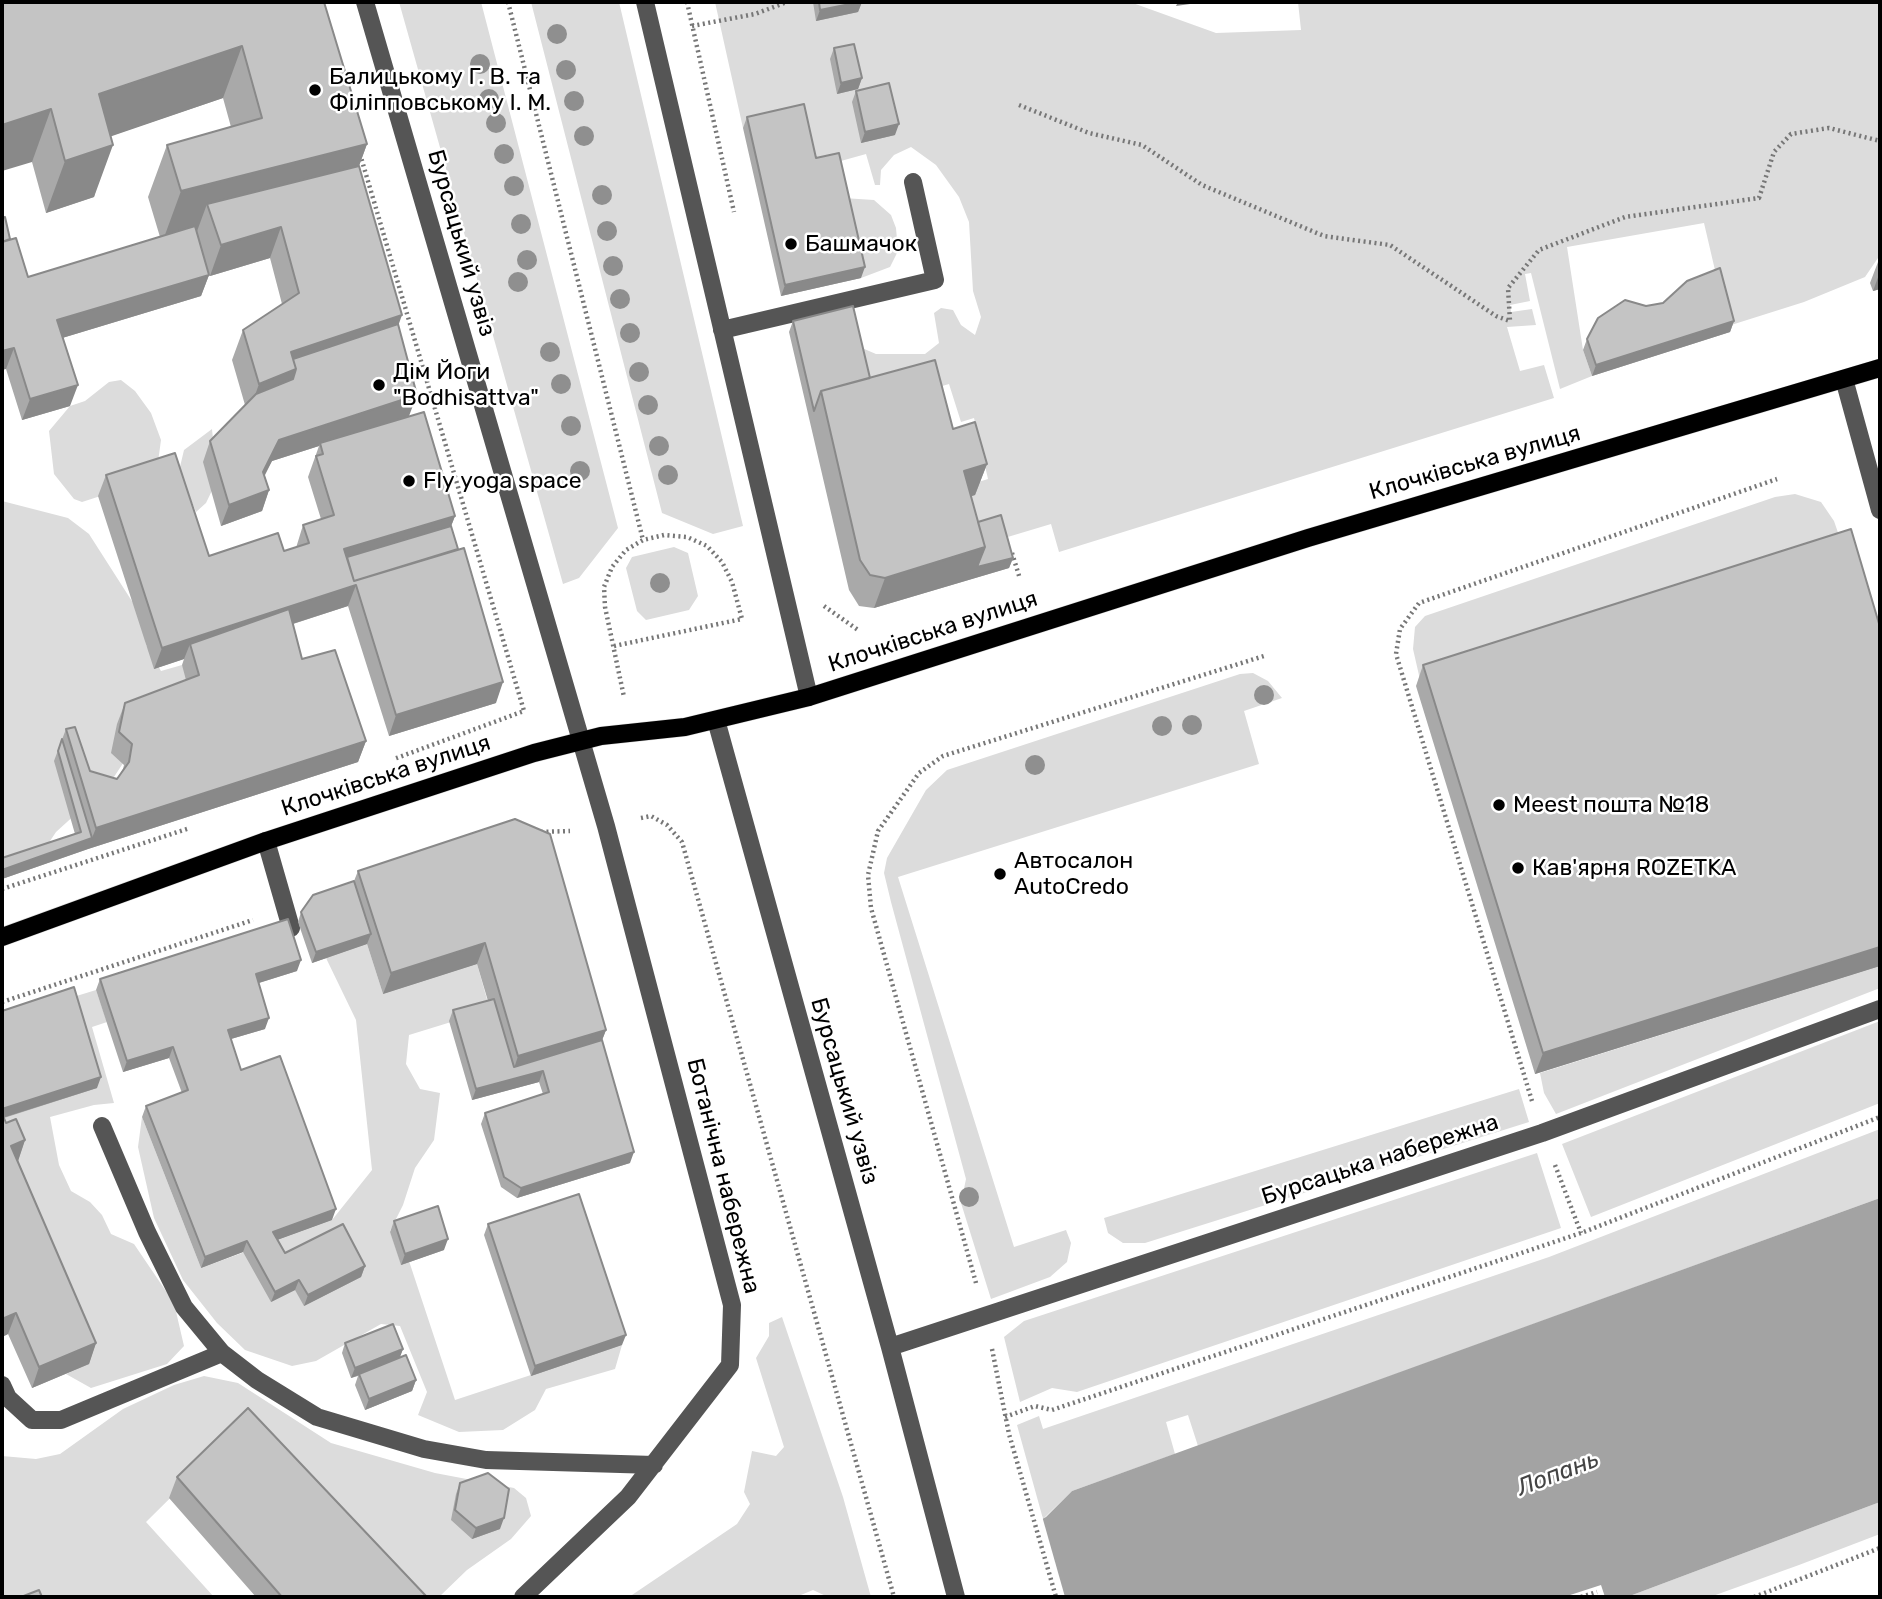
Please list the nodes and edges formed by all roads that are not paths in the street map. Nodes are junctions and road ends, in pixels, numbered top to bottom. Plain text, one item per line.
1 (365, 2) edge
2 (645, 2) edge
3 (912, 182) dead end
4 (722, 330) junction
5 (1880, 368) edge
6 (1844, 379) junction
7 (1880, 510) edge
8 (810, 697) junction
9 (716, 720) junction
10 (581, 740) junction
11 (266, 841) junction
12 (291, 928) edge
13 (2, 937) edge
14 (1880, 1009) edge
15 (102, 1126) dead end
16 (890, 1347) junction
17 (222, 1353) junction
18 (2, 1385) edge
19 (653, 1465) junction
20 (523, 1597) edge
21 (956, 1597) edge

1 - 10 street, Бурсацький узвіз
2 - 4 street
3 - 4 street
4 - 8 street
5 - 6 main road, Клочківська вулиця
6 - 7 street
6 - 8 main road, Клочківська вулиця
8 - 9 main road, Клочківська вулиця
9 - 10 main road, Клочківська вулиця
9 - 16 street, Бурсацький узвіз
10 - 11 main road, Клочківська вулиця
10 - 19 street, Ботанічна набережна
11 - 12 street
11 - 13 main road, Клочківська вулиця
14 - 16 street, Бурсацька набережна
15 - 17 street
16 - 21 street, Бурсацький узвіз
17 - 18 street
17 - 19 street
19 - 20 street, Ботанічна набережна

